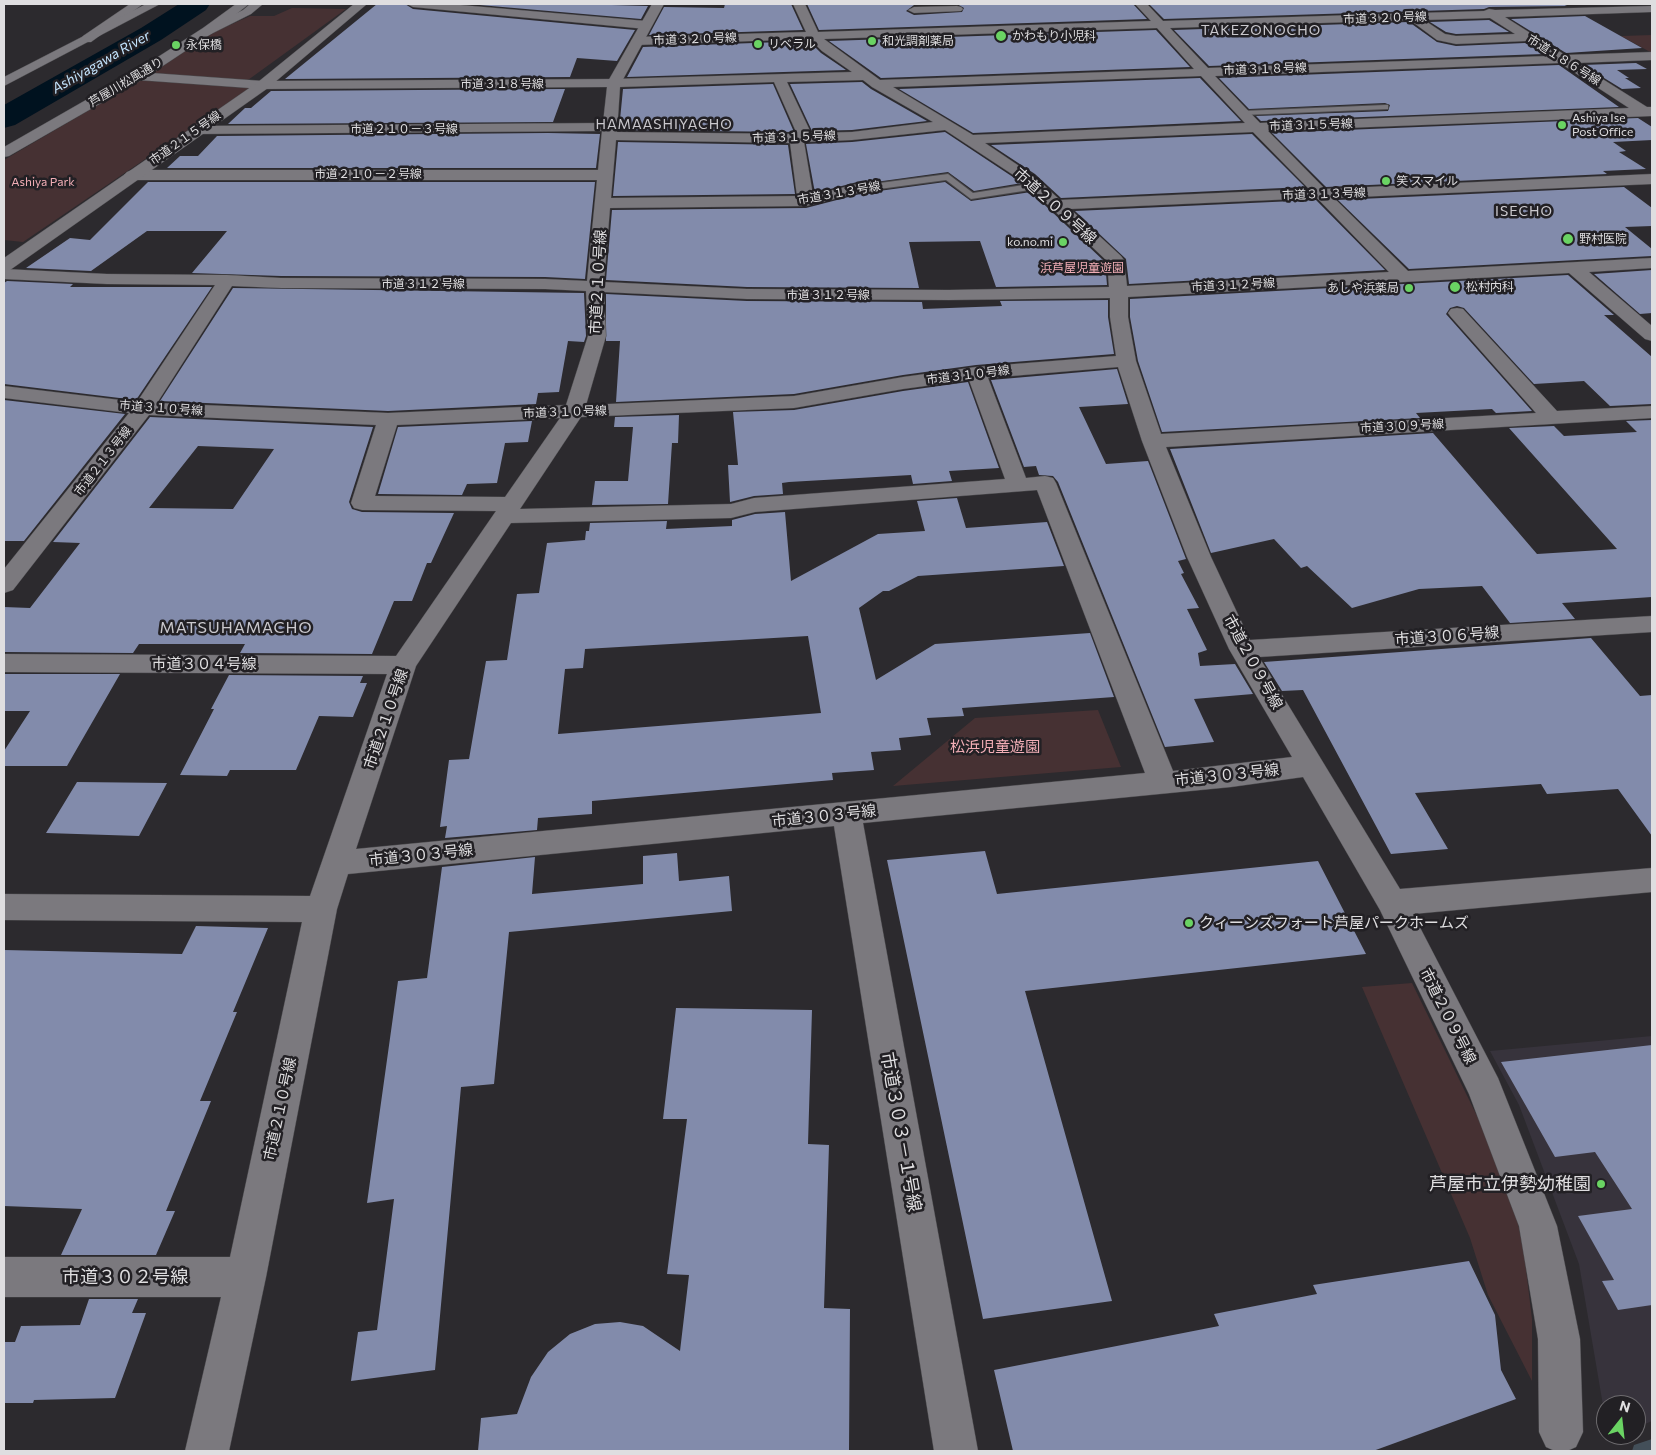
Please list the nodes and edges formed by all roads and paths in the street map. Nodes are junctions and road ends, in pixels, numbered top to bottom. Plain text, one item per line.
1 (137, 4) edge
2 (154, 4) edge
3 (243, 4) edge
4 (257, 4) edge
5 (360, 4) edge
6 (413, 4) edge
7 (536, 4) edge
8 (658, 4) edge
9 (799, 4) edge
10 (1141, 4) edge
11 (1414, 4) edge
12 (1476, 4) edge
13 (955, 6) edge
14 (1652, 9) edge
15 (914, 10) dead end
16 (527, 14) junction
17 (1491, 14) junction
18 (1432, 16) junction
19 (1413, 17) junction
20 (646, 25) junction
21 (1162, 25) junction
22 (207, 31) junction
23 (967, 31) junction
24 (814, 36) junction
25 (1528, 37) junction
26 (87, 39) junction
27 (638, 41) junction
28 (1652, 56) edge
29 (1562, 59) junction
30 (1204, 71) junction
31 (138, 76) junction
32 (778, 77) junction
33 (871, 80) junction
34 (4, 82) edge
35 (614, 83) junction
36 (263, 85) junction
37 (1385, 107) dead end
38 (1650, 112) edge
39 (1243, 113) junction
40 (948, 124) junction
41 (1256, 127) junction
42 (197, 130) junction
43 (610, 132) junction
44 (801, 138) junction
45 (969, 138) junction
46 (4, 153) edge
47 (132, 175) junction
48 (605, 175) junction
49 (1652, 179) edge
50 (1036, 186) junction
51 (857, 189) joint
52 (1322, 194) junction
53 (806, 201) junction
54 (603, 202) junction
55 (1056, 205) junction
56 (1652, 263) edge
57 (4, 266) edge
58 (1574, 268) junction
59 (4, 274) edge
60 (1403, 276) junction
61 (227, 280) junction
62 (595, 287) junction
63 (1119, 292) junction
64 (1457, 314) dead end
65 (1652, 335) edge
66 (1126, 361) junction
67 (976, 373) junction
68 (4, 392) edge
69 (143, 408) junction
70 (574, 412) junction
71 (1652, 412) edge
72 (1552, 418) junction
73 (388, 419) junction
74 (1153, 441) junction
75 (1018, 485) junction
76 (508, 510) junction
77 (4, 585) edge
78 (1652, 624) edge
79 (1242, 649) junction
80 (4, 663) edge
81 (403, 665) junction
82 (1312, 765) junction
83 (1163, 782) junction
84 (847, 814) junction
85 (336, 863) junction
86 (1652, 880) edge
87 (1392, 903) junction
88 (4, 908) edge
89 (321, 909) junction
90 (4, 1277) edge
91 (246, 1277) junction
92 (1561, 1432) dead end
93 (207, 1451) edge
94 (956, 1451) edge

1 - 26 street
2 - 26 street
3 - 22 street, 芦屋川松風通り
4 - 22 street
5 - 36 street, 市道２１５号線
6 - 16 street, 市道３２０号線
7 - 16 street
8 - 20 street, 市道２１０号線
9 - 24 street, 市道２０９号線
10 - 21 street
11 - 18 street
12 - 17 street, 市道１８６号線
13 - 15 street
13 - 23 street
14 - 17 street, 市道３２０号線
16 - 20 street, 市道３２０号線
17 - 18 street, 市道３２０号線
17 - 25 street, 市道１８６号線
18 - 19 street, 市道３２０号線
19 - 21 street, 市道３２０号線
19 - 25 street
20 - 27 street, 市道２１０号線
21 - 23 street, 市道３２０号線
21 - 30 street
22 - 31 street, 芦屋川松風通り
23 - 24 street, 市道３２０号線
24 - 27 street, 市道３２０号線
24 - 33 street, 市道２０９号線
25 - 29 street, 市道１８６号線
26 - 34 street
27 - 35 street, 市道２１０号線
28 - 29 street, 市道３１８号線
29 - 30 street, 市道３１８号線
29 - 38 street, 市道１８６号線
30 - 33 street, 市道３１８号線
30 - 39 street
31 - 36 street, 市道３１８号線
31 - 46 street, 芦屋川松風通り
32 - 33 street, 市道３１８号線
32 - 35 street, 市道３１８号線
32 - 44 street
33 - 40 street, 市道２０９号線
35 - 36 street, 市道３１８号線
35 - 43 street, 市道２１０号線
36 - 42 street, 市道２１５号線
37 - 39 lane
38 - 41 street, 市道３１５号線
39 - 41 street
40 - 44 street, 市道３１５号線
40 - 45 street, 市道２０９号線
41 - 45 street, 市道３１５号線
41 - 52 street
42 - 43 street, 市道２１０－３号線
42 - 47 street, 市道２１５号線
43 - 44 street, 市道３１５号線
43 - 48 street, 市道２１０号線
44 - 53 street
45 - 50 street, 市道２０９号線
47 - 48 street, 市道２１０－２号線
47 - 57 street, 市道２１５号線
48 - 54 street, 市道２１０号線
49 - 52 street, 市道３１３号線
50 - 51 lane, 市道３１３号線
50 - 55 street, 市道２０９号線
51 - 53 street, 市道３１３号線
52 - 55 street, 市道３１３号線
52 - 60 street
53 - 54 street, 市道３１３号線
54 - 62 street, 市道２１０号線
55 - 63 street, 市道２０９号線
56 - 58 street, 市道３１２号線
58 - 60 street, 市道３１２号線
58 - 65 street
59 - 61 street, 市道３１２号線
60 - 63 street, 市道３１２号線
61 - 62 street, 市道３１２号線
61 - 69 street, 市道２１３号線
62 - 63 street, 市道３１２号線
62 - 70 street, 市道２１０号線
63 - 66 street, 市道２０９号線
64 - 72 street
66 - 67 street, 市道３１０号線
66 - 74 street, 市道２０９号線
67 - 70 street, 市道３１０号線
67 - 75 street
68 - 69 street, 市道３１０号線
69 - 73 street, 市道３１０号線
69 - 77 street, 市道２１３号線
70 - 73 street, 市道３１０号線
70 - 76 street, 市道２１０号線
71 - 72 street, 市道３０９号線
72 - 74 street, 市道３０９号線
73 - 76 street
74 - 79 street, 市道２０９号線
75 - 76 street
75 - 83 street
76 - 81 street, 市道２１０号線
78 - 79 street, 市道３０６号線
79 - 82 street, 市道２０９号線
80 - 81 street, 市道３０４号線
81 - 85 street, 市道２１０号線
82 - 83 street, 市道３０３号線
82 - 87 street, 市道２０９号線
83 - 84 street, 市道３０３号線
84 - 85 street, 市道３０３号線
84 - 94 street, 市道３０３－１号線
85 - 89 street, 市道２１０号線
86 - 87 street
87 - 92 street, 市道２０９号線
88 - 89 street
89 - 91 street, 市道２１０号線
90 - 91 street, 市道３０２号線
91 - 93 street, 市道２１０号線

